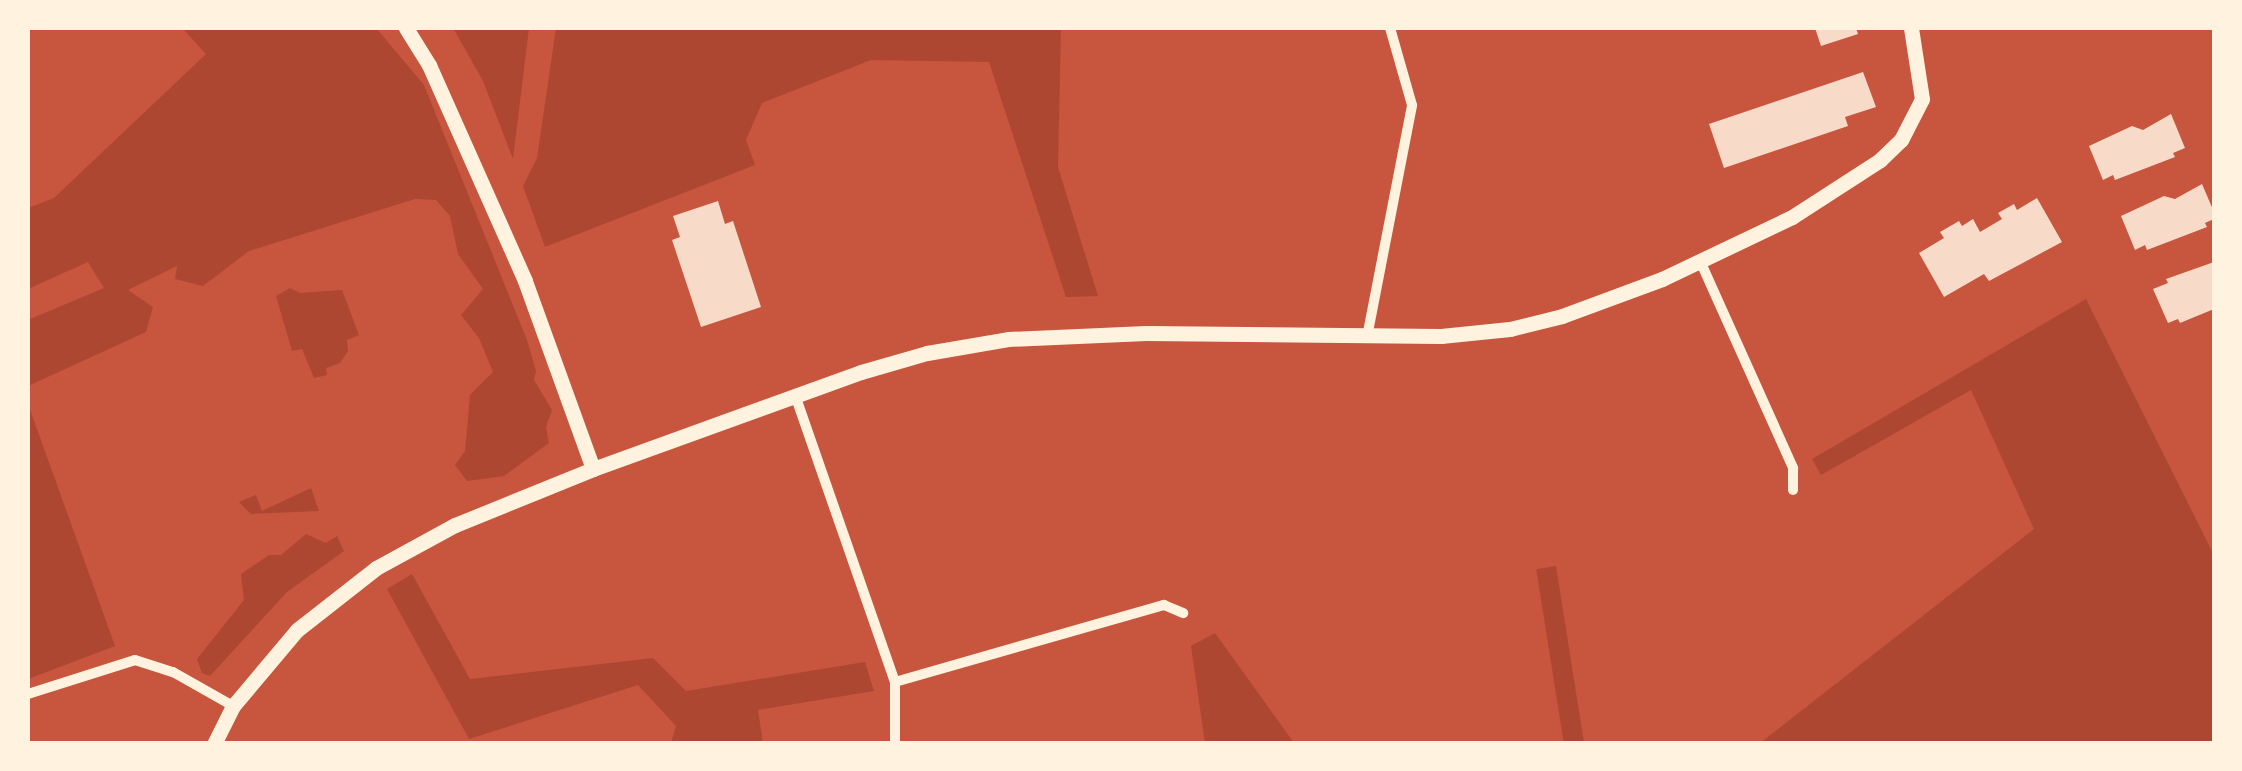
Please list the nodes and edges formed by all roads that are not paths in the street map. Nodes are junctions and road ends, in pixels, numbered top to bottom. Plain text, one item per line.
1 (406, 28) edge
2 (1390, 28) edge
3 (1911, 28) edge
4 (1701, 263) junction
5 (1368, 332) junction
6 (795, 395) junction
7 (593, 469) junction
8 (1794, 490) dead end
9 (1184, 613) dead end
10 (895, 682) junction
11 (28, 694) edge
12 (233, 706) junction
13 (214, 744) edge
14 (895, 744) edge

1 - 7 street
2 - 5 street
3 - 4 street
4 - 5 street
4 - 8 street
5 - 6 street
6 - 7 street
6 - 10 street
7 - 12 street
9 - 10 street
10 - 14 street
11 - 12 street
12 - 13 street

